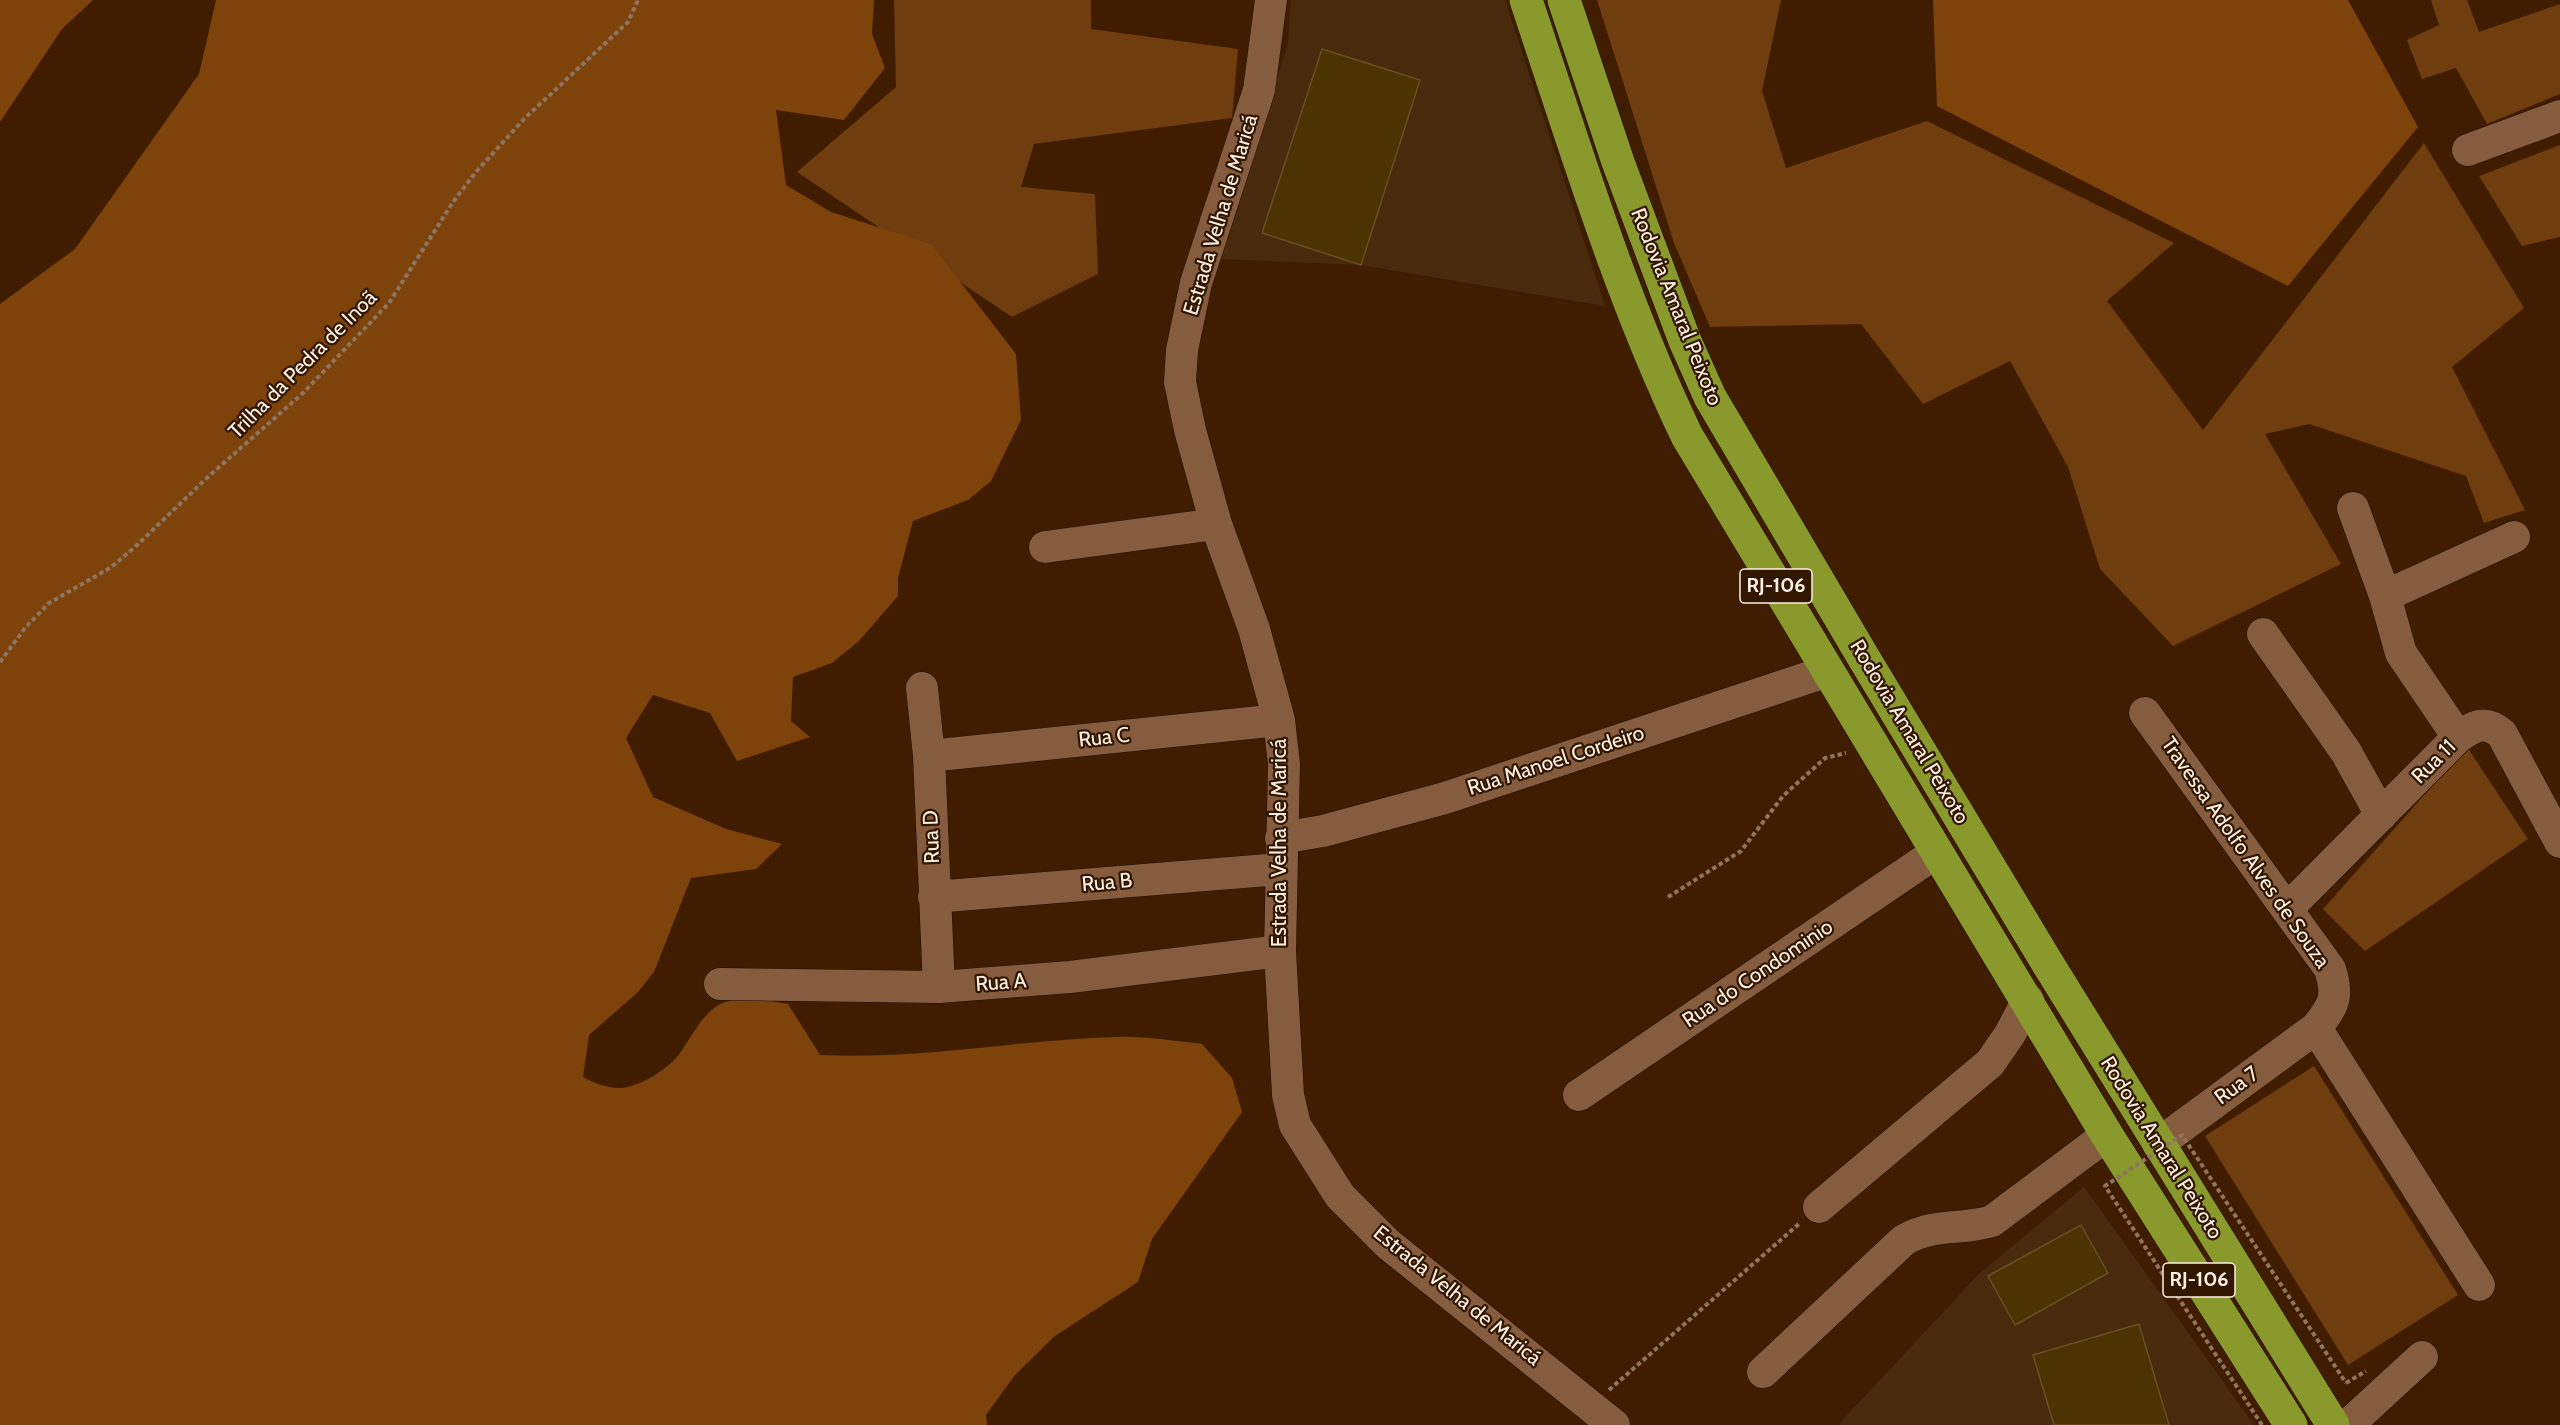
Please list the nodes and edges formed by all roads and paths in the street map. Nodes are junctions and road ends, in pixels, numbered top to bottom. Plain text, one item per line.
1 (638, 0) edge
2 (1271, 0) edge
3 (1526, 0) edge
4 (1564, 0) edge
5 (2560, 116) edge
6 (2468, 150) dead end
7 (2353, 508) dead end
8 (1216, 524) junction
9 (2514, 537) dead end
10 (1045, 547) dead end
11 (2385, 596) junction
12 (2263, 634) dead end
13 (0, 662) edge
14 (1828, 671) junction
15 (922, 688) dead end
16 (2145, 713) dead end
17 (1279, 720) junction
18 (2458, 738) junction
19 (1873, 746) junction
20 (929, 756) junction
21 (2381, 815) junction
22 (1281, 838) junction
23 (2560, 842) edge
24 (1937, 852) junction
25 (1280, 869) junction
26 (934, 897) junction
27 (1668, 897) dead end
28 (2287, 909) junction
29 (1280, 951) junction
30 (720, 984) dead end
31 (939, 987) junction
32 (2028, 1000) junction
33 (2316, 1028) junction
34 (1579, 1095) dead end
35 (2107, 1135) junction
36 (2158, 1144) junction
37 (1819, 1207) joint
38 (2479, 1286) dead end
39 (2422, 1357) dead end
40 (1763, 1372) dead end
41 (2346, 1383) dead end
42 (1603, 1415) edge
43 (2262, 1425) edge
44 (2291, 1425) edge
45 (2333, 1425) edge
46 (2348, 1425) edge

1 - 13 path, Trilha da Pedra de Inoã
2 - 8 street, Estrada Velha de Maricá
3 - 14 highway, Rodovia Amaral Peixoto / RJ-106
4 - 36 highway, Rodovia Amaral Peixoto / RJ-106
5 - 6 street
7 - 11 street
8 - 10 street
8 - 17 street, Estrada Velha de Maricá
9 - 11 street
11 - 18 street
12 - 21 street
14 - 19 highway, Rodovia Amaral Peixoto / RJ-106
14 - 22 street, Rua Manoel Cordeiro
15 - 20 street, Rua D
16 - 28 street, Travessa Adolfo Alves de Souza
17 - 20 street, Rua C
17 - 22 street, Estrada Velha de Maricá
18 - 21 street, Rua 11
18 - 23 street, Rua 11
19 - 24 highway, Rodovia Amaral Peixoto / RJ-106
19 - 27 path
20 - 26 street, Rua D
21 - 28 street, Rua 11
22 - 25 street, Estrada Velha de Maricá
24 - 32 highway, Rodovia Amaral Peixoto / RJ-106
24 - 34 street, Rua do Condominio
25 - 26 street, Rua B
25 - 29 street, Estrada Velha de Maricá
26 - 31 street, Rua D
28 - 33 street, Travessa Adolfo Alves de Souza
29 - 31 street, Rua A
29 - 42 street, Estrada Velha de Maricá
30 - 31 street, Rua A
32 - 35 highway, Rodovia Amaral Peixoto / RJ-106
32 - 37 street
33 - 36 street, Rua 7
33 - 38 street
35 - 40 street
35 - 44 highway, Rodovia Amaral Peixoto / RJ-106
36 - 45 highway, Rodovia Amaral Peixoto / RJ-106
37 - 42 path
39 - 46 street
41 - 43 path, bridge

